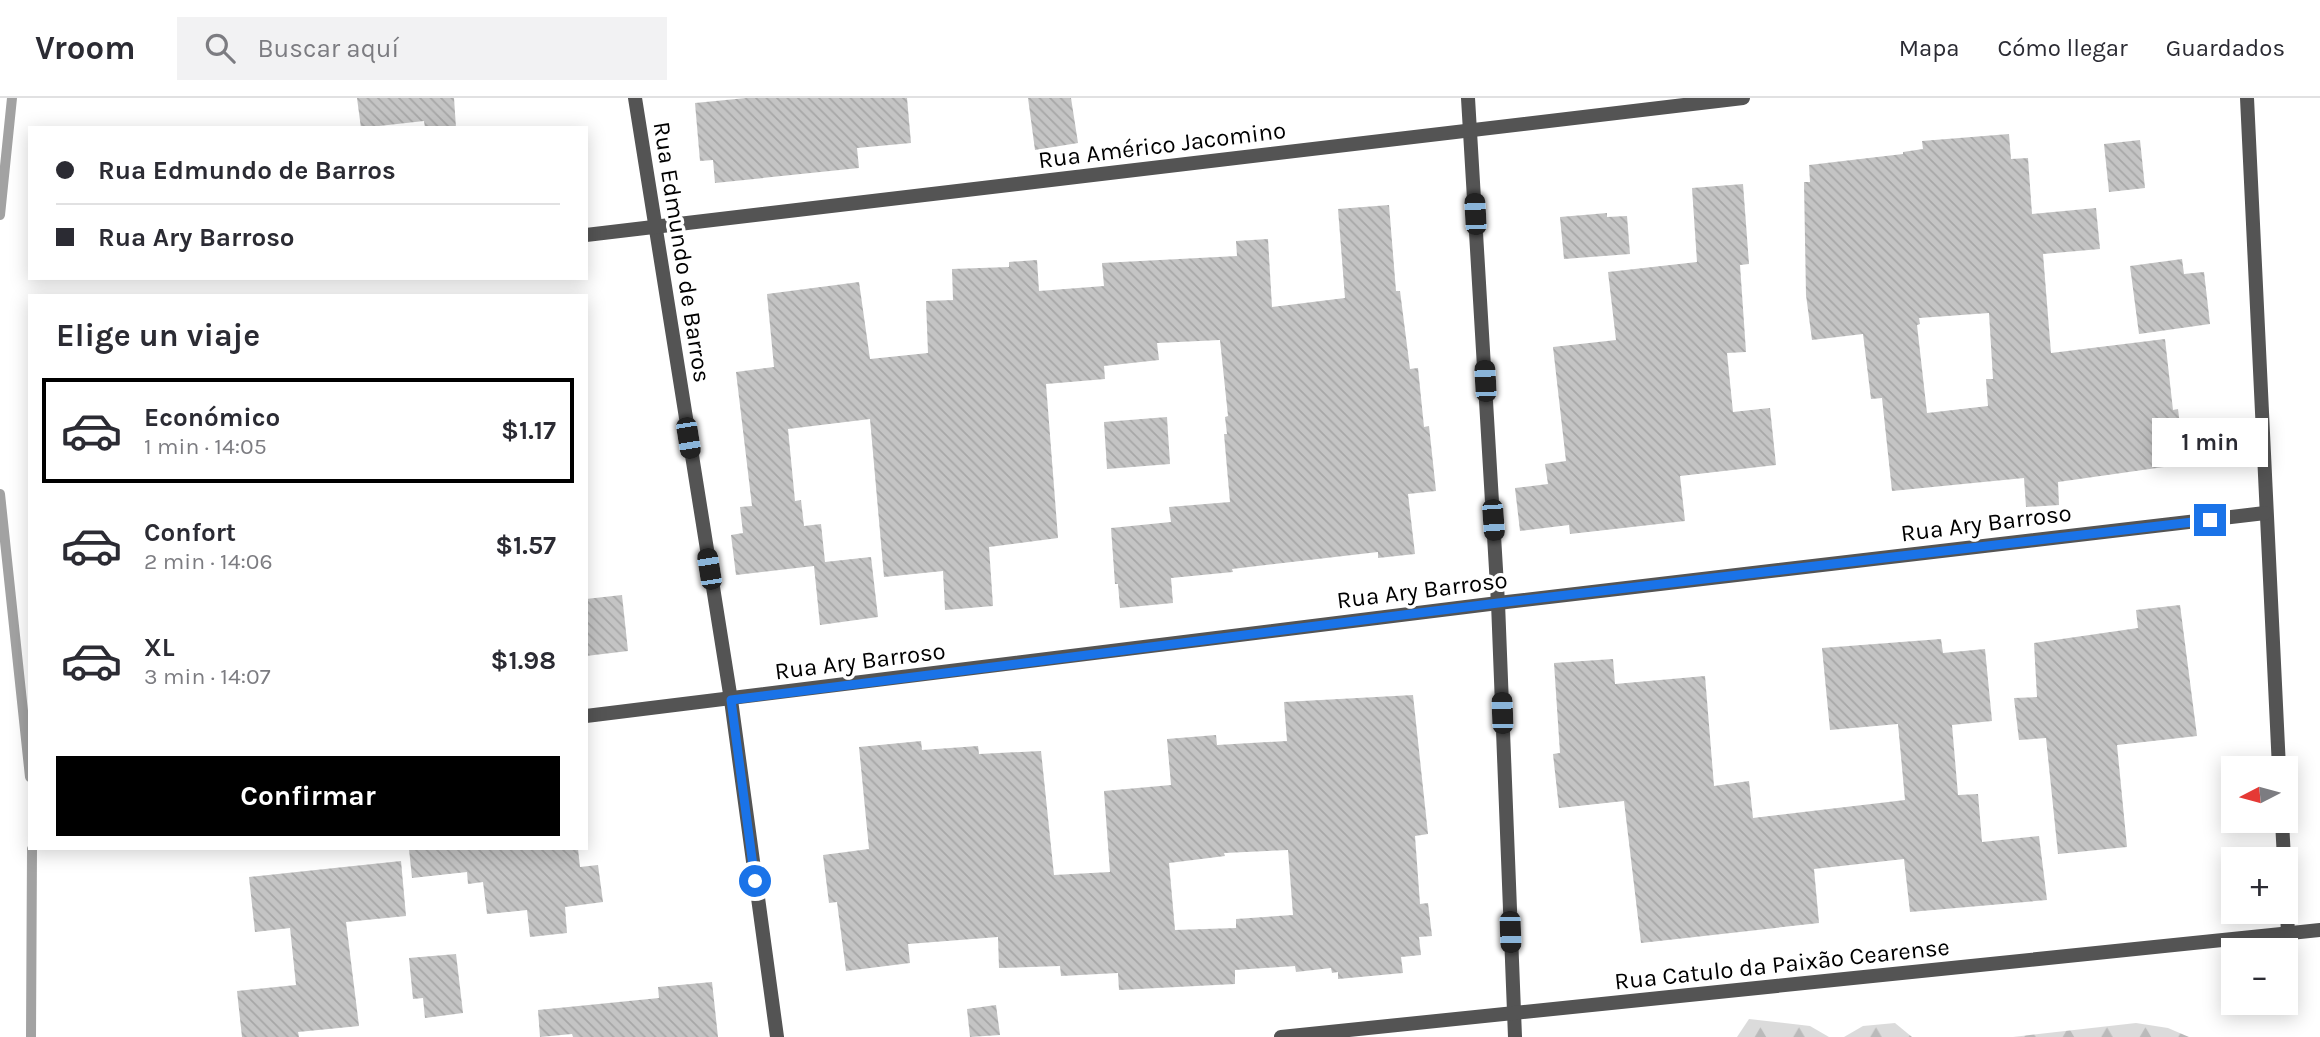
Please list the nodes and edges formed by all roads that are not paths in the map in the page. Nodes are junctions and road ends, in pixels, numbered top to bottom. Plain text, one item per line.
1 (635, 98) edge
2 (1468, 98) edge
3 (1743, 98) edge
4 (2247, 98) edge
5 (1469, 131) junction
6 (654, 229) junction
7 (588, 235) edge
8 (2265, 513) junction
9 (1498, 603) junction
10 (731, 700) junction
11 (588, 716) edge
12 (2278, 756) edge
13 (2288, 924) edge
14 (2320, 930) edge
15 (2288, 934) junction
16 (1513, 1014) junction
17 (777, 1037) edge
18 (1281, 1037) edge
19 (1514, 1037) edge

1 - 6 street, Rua Edmundo de Barros
2 - 5 street
3 - 5 street, Rua Américo Jacomino
4 - 8 street
5 - 6 street, Rua Américo Jacomino
5 - 9 street
6 - 7 street, Rua Américo Jacomino
6 - 10 street, Rua Edmundo de Barros
8 - 9 street, Rua Ary Barroso
8 - 12 street
9 - 10 street, Rua Ary Barroso
9 - 16 street
10 - 11 street, Rua Ary Barroso
10 - 17 street, Rua Edmundo de Barros
13 - 15 street
14 - 15 street, Rua Catulo da Paixão Cearense
15 - 16 street, Rua Catulo da Paixão Cearense
16 - 18 street, Rua Catulo da Paixão Cearense
16 - 19 street

